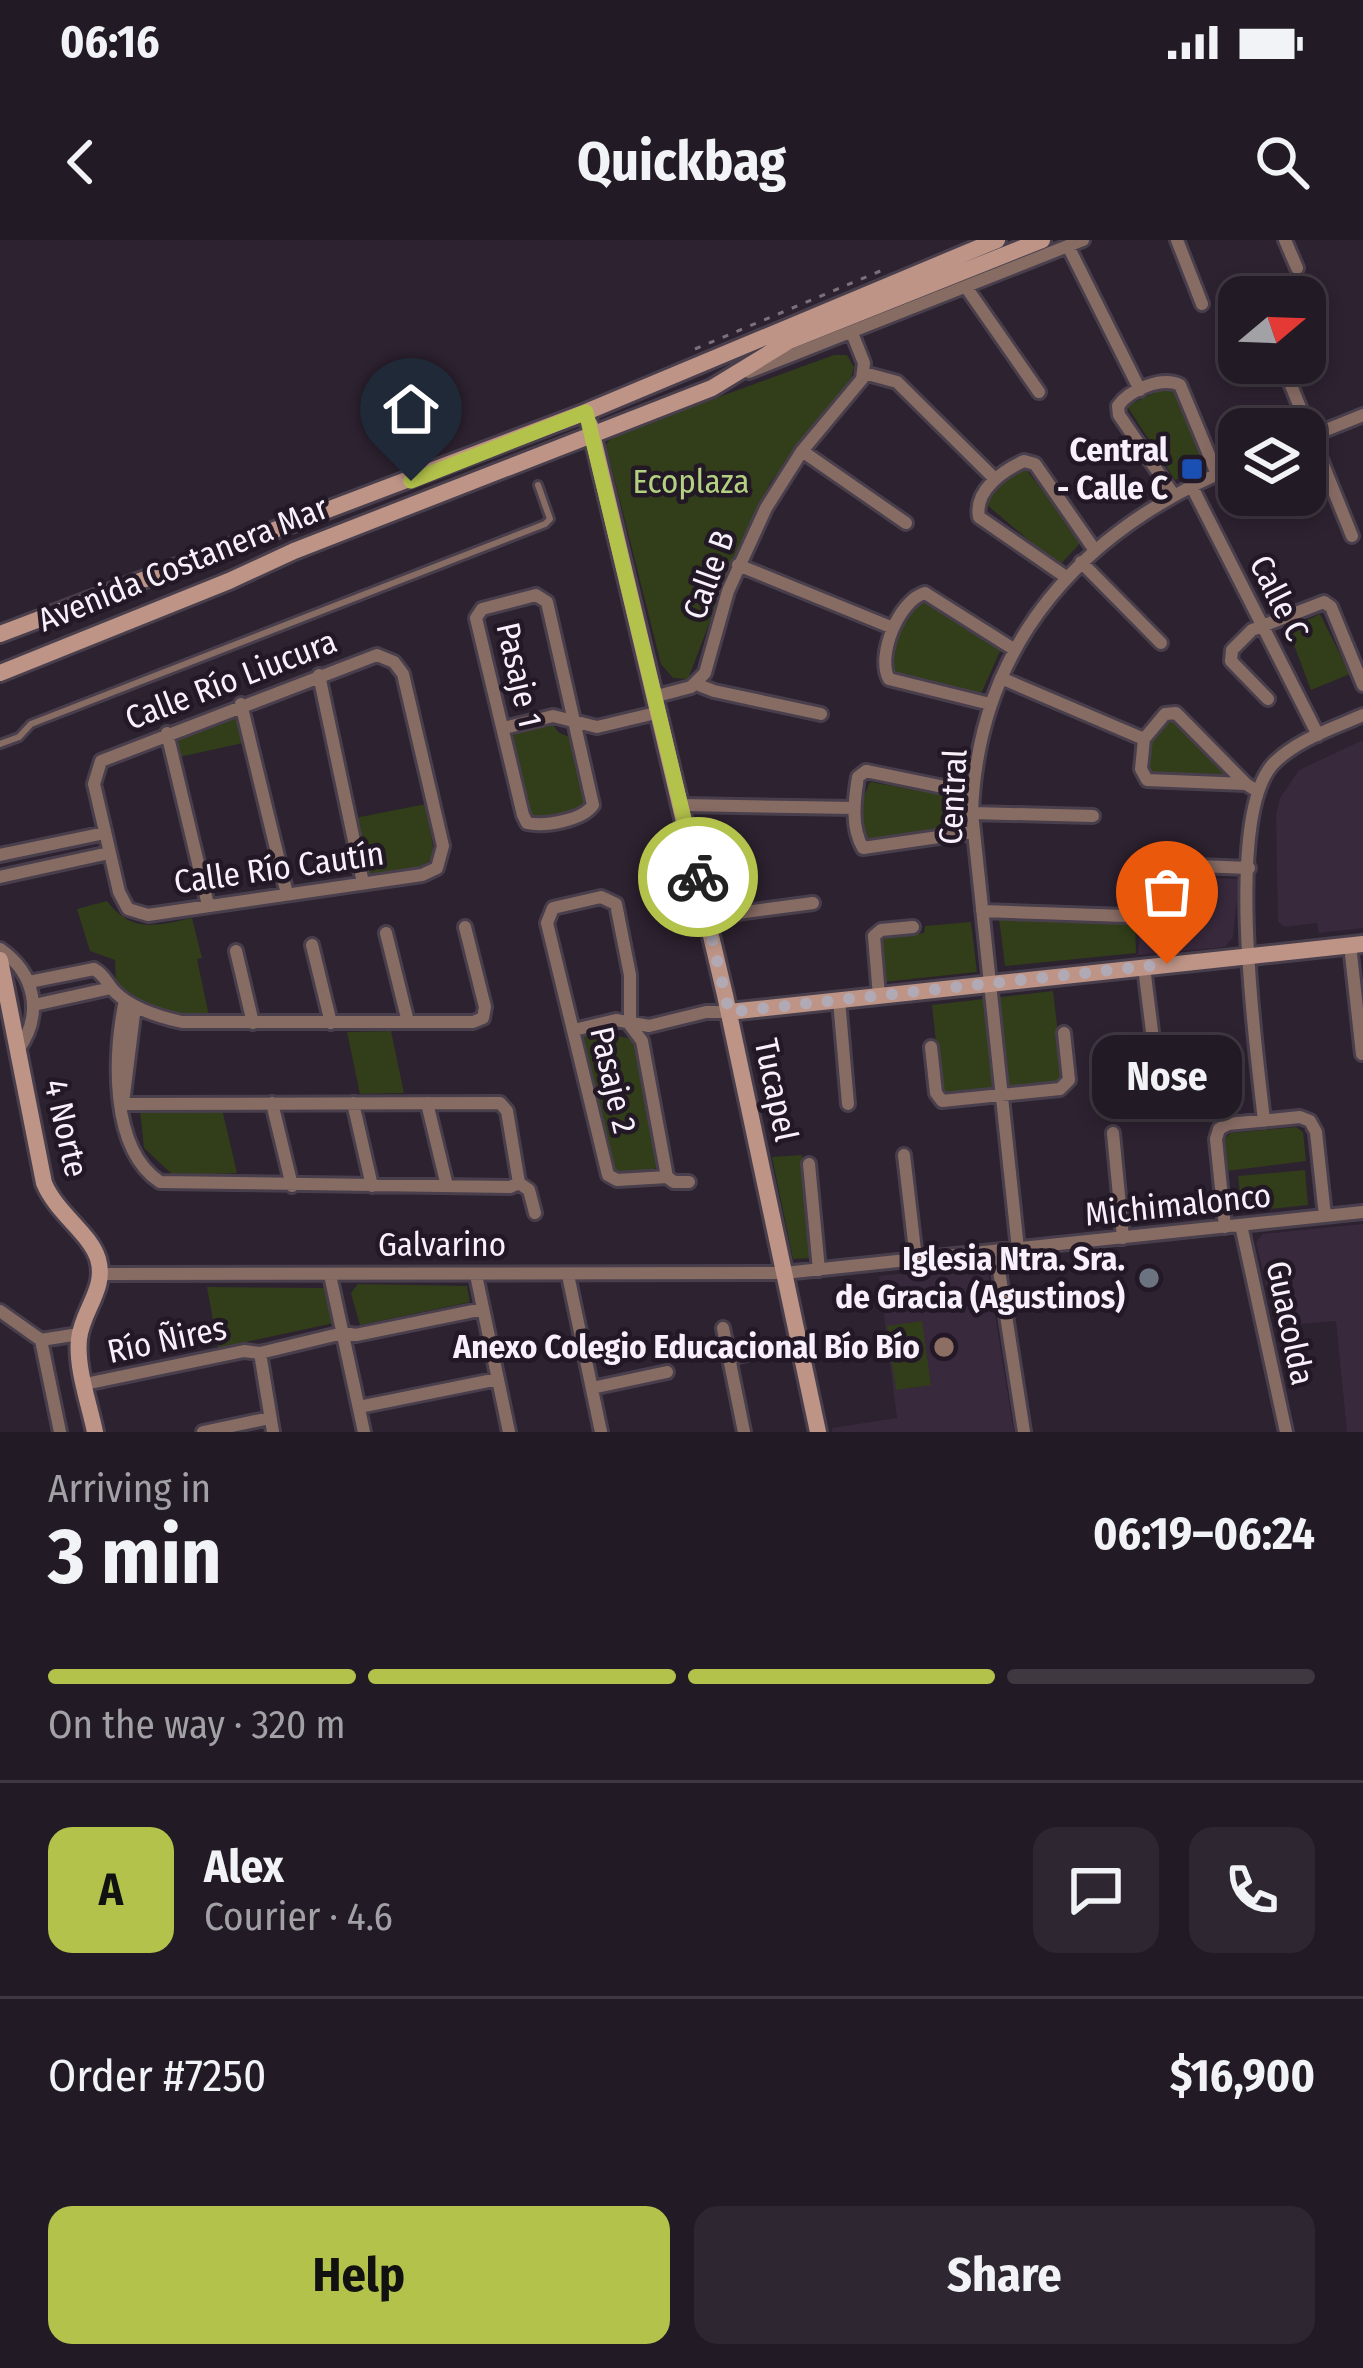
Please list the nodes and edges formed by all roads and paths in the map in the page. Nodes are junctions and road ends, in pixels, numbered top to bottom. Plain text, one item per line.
1 (997, 240) edge
2 (1042, 240) edge
3 (1083, 240) edge
4 (1177, 240) edge
5 (1286, 240) edge
6 (1068, 246) junction
7 (898, 264) dead end
8 (1297, 268) dead end
9 (966, 287) junction
10 (1202, 304) dead end
11 (852, 333) junction
12 (685, 353) dead end
13 (864, 373) junction
14 (725, 382) junction
15 (1140, 390) junction
16 (1039, 392) dead end
17 (586, 412) junction
18 (1363, 415) edge
19 (1326, 430) edge
20 (592, 435) junction
21 (802, 451) junction
22 (1217, 474) joint
23 (1326, 478) edge
24 (994, 479) junction
25 (538, 484) dead end
26 (1191, 485) junction
27 (1173, 494) junction
28 (907, 523) dead end
29 (1352, 536) dead end
30 (1094, 549) junction
31 (1081, 562) junction
32 (738, 565) junction
33 (1066, 577) junction
34 (1262, 625) junction
35 (893, 628) junction
36 (0, 634) edge
37 (1161, 643) dead end
38 (1015, 650) junction
39 (0, 673) edge
40 (319, 675) junction
41 (1000, 678) junction
42 (696, 683) junction
43 (1363, 685) edge
44 (1268, 699) dead end
45 (242, 704) junction
46 (658, 704) junction
47 (990, 704) junction
48 (821, 714) dead end
49 (1363, 715) edge
50 (575, 722) junction
51 (504, 728) junction
52 (167, 733) junction
53 (1318, 735) junction
54 (1144, 739) junction
55 (0, 744) edge
56 (1252, 787) junction
57 (973, 793) junction
58 (682, 805) junction
59 (854, 808) junction
60 (972, 813) junction
61 (1093, 816) dead end
62 (973, 832) junction
63 (105, 833) junction
64 (110, 854) junction
65 (0, 855) edge
66 (441, 863) joint
67 (1250, 868) junction
68 (0, 877) edge
69 (363, 883) junction
70 (286, 894) junction
71 (813, 903) dead end
72 (208, 905) junction
73 (982, 910) junction
74 (707, 917) junction
75 (465, 927) dead end
76 (914, 927) dead end
77 (386, 933) dead end
78 (1357, 944) edge
79 (312, 945) dead end
80 (0, 949) edge
81 (236, 951) dead end
82 (1246, 956) junction
83 (0, 960) edge
84 (1144, 967) junction
85 (29, 982) junction
86 (989, 984) junction
87 (111, 988) junction
88 (879, 996) junction
89 (839, 1000) junction
90 (130, 1003) junction
91 (34, 1005) junction
92 (729, 1012) junction
93 (408, 1022) junction
94 (254, 1023) junction
95 (331, 1023) junction
96 (630, 1025) junction
97 (574, 1030) junction
98 (1064, 1033) dead end
99 (931, 1047) dead end
100 (18, 1050) junction
101 (1362, 1054) edge
102 (1157, 1072) dead end
103 (1002, 1095) junction
104 (272, 1103) junction
105 (352, 1103) junction
106 (427, 1103) junction
107 (122, 1104) junction
108 (848, 1104) dead end
109 (1264, 1121) junction
110 (1113, 1133) dead end
111 (904, 1155) dead end
112 (809, 1164) dead end
113 (667, 1177) junction
114 (689, 1182) dead end
115 (519, 1183) junction
116 (292, 1186) junction
117 (372, 1186) junction
118 (447, 1186) junction
119 (1363, 1212) edge
120 (536, 1213) dead end
121 (1325, 1216) junction
122 (1241, 1225) junction
123 (1225, 1227) junction
124 (1123, 1238) junction
125 (1018, 1249) junction
126 (996, 1251) junction
127 (916, 1259) junction
128 (820, 1270) junction
129 (784, 1273) junction
130 (100, 1274) junction
131 (331, 1275) junction
132 (476, 1275) junction
133 (568, 1275) junction
134 (484, 1309) junction
135 (0, 1311) edge
136 (723, 1328) dead end
137 (343, 1333) junction
138 (79, 1334) junction
139 (40, 1340) junction
140 (799, 1342) junction
141 (260, 1354) junction
142 (729, 1358) junction
143 (667, 1372) dead end
144 (498, 1379) junction
145 (85, 1384) junction
146 (592, 1388) junction
147 (359, 1407) junction
148 (272, 1425) edge
149 (60, 1432) edge
150 (94, 1432) edge
151 (203, 1432) edge
152 (364, 1432) edge
153 (509, 1432) edge
154 (601, 1432) edge
155 (745, 1432) edge
156 (818, 1432) edge
157 (1024, 1432) edge
158 (1286, 1432) edge

1 - 17 main road, Avenida Costanera Mar
2 - 14 main road, Avenida Costanera Mar
3 - 6 street, Avenida Costanera Mar
4 - 10 street
5 - 8 street
6 - 9 street, Avenida Costanera Mar
6 - 15 street
7 - 12 path
9 - 11 street, Avenida Costanera Mar
9 - 16 street
11 - 13 street
11 - 14 street, Avenida Costanera Mar
13 - 21 street, Calle B
13 - 24 street
14 - 20 main road, Avenida Costanera Mar
15 - 22 street
15 - 27 street
17 - 20 main road, Tucapel
17 - 36 main road, Avenida Costanera Mar
18 - 19 street
20 - 39 main road, Avenida Costanera Mar
20 - 46 main road, Tucapel
21 - 28 street
21 - 32 street, Calle B
22 - 26 street, Central
23 - 29 street
24 - 30 street
24 - 33 street
25 - 55 lane
26 - 27 street, Central
26 - 34 street, Calle C
27 - 30 street, Central
30 - 31 street, Central
31 - 33 street, Central
31 - 37 street
32 - 35 street
32 - 42 street, Calle B
33 - 38 street, Central
34 - 43 street
34 - 44 street
34 - 53 street, Calle C
35 - 38 street
35 - 47 street
38 - 41 street, Central
40 - 45 street, Calle Río Liucura
40 - 66 street, Calle Río Liucura
40 - 69 street
41 - 47 street, Central
41 - 54 street
42 - 46 street
42 - 48 street
45 - 52 street, Calle Río Liucura
45 - 70 street
46 - 50 street
46 - 58 main road, Tucapel
47 - 57 street, Central
49 - 53 street
50 - 51 street
50 - 51 street, Pasaje 1
50 - 51 street, Pasaje 1
52 - 63 street, Calle Río Liucura
52 - 72 street
53 - 56 street
54 - 56 street
54 - 56 street
56 - 67 street
57 - 59 street
57 - 60 street, Central
58 - 59 street
58 - 74 main road, Tucapel
59 - 62 street
60 - 61 street
60 - 62 street, Central
62 - 73 street, Central
63 - 64 street
63 - 65 street
64 - 68 street
64 - 72 street, Calle Río Cautín
66 - 69 street, Calle Río Cautín
67 - 73 street
67 - 82 street
69 - 70 street, Calle Río Cautín
70 - 72 street, Calle Río Cautín
71 - 74 street
73 - 86 street, Central
74 - 92 main road, Tucapel
75 - 93 street
76 - 88 street
77 - 93 street
78 - 82 main road
78 - 101 street
79 - 95 street
80 - 85 street
81 - 94 street
82 - 84 main road
82 - 109 street
83 - 100 main road, 4 Norte
84 - 86 main road
84 - 102 street
85 - 87 street
85 - 91 street
86 - 88 main road
86 - 103 street, Central
87 - 90 street
87 - 91 street
88 - 89 main road
89 - 92 main road
89 - 108 street
90 - 94 street
90 - 107 street
91 - 100 street
92 - 96 street
92 - 129 main road, Tucapel
93 - 95 street
94 - 95 street
96 - 97 street
96 - 97 street, Pasaje 2
96 - 113 street
97 - 113 street, Pasaje 2
98 - 103 street
99 - 103 street
100 - 130 main road, 4 Norte
103 - 125 street, Central
104 - 105 street
104 - 107 street
104 - 116 street
105 - 106 street
105 - 117 street
106 - 115 street
106 - 118 street
107 - 116 street
109 - 121 street
109 - 123 street
110 - 124 street
111 - 127 street
112 - 128 street
113 - 114 street, Pasaje 2
115 - 118 street
115 - 120 street
116 - 117 street
117 - 118 street
119 - 121 street, Michimalonco
121 - 122 street, Michimalonco
122 - 123 street, Michimalonco
122 - 158 street, Guacolda
123 - 124 street, Michimalonco
124 - 125 street, Michimalonco
125 - 126 street, Michimalonco
126 - 127 street, Michimalonco
126 - 157 street
127 - 128 street, Michimalonco
128 - 129 street, Michimalonco
129 - 133 street, Galvarino
129 - 140 main road, Tucapel
130 - 131 street, Galvarino
130 - 138 main road
131 - 132 street, Galvarino
131 - 137 street
132 - 133 street, Galvarino
132 - 134 street
133 - 146 street
134 - 137 street, Río Ñires
134 - 144 street
135 - 139 street
136 - 142 street
137 - 141 street, Río Ñires
137 - 147 street
138 - 139 street
138 - 145 main road
139 - 149 street
140 - 142 street
140 - 156 main road, Tucapel
141 - 145 street, Río Ñires
141 - 148 street
142 - 155 street
143 - 146 street
144 - 147 street
144 - 153 street
145 - 150 main road
146 - 154 street
147 - 152 street
148 - 151 street

